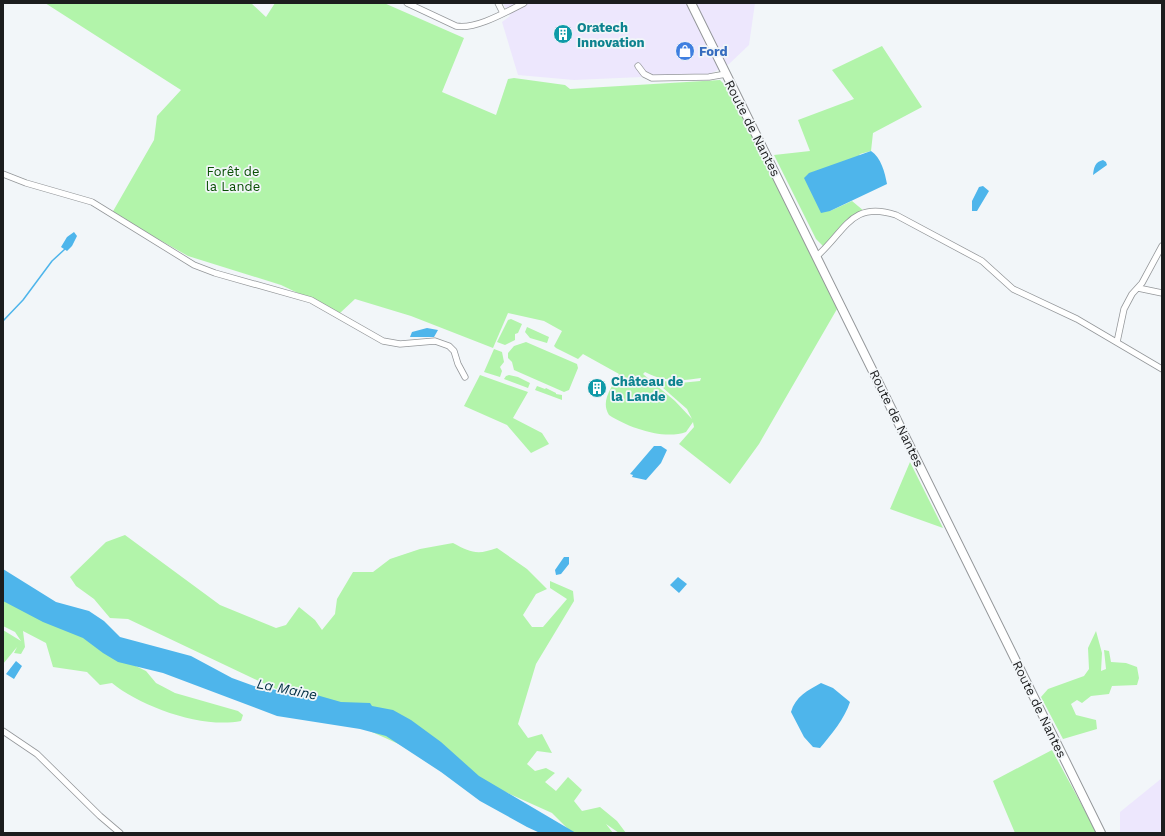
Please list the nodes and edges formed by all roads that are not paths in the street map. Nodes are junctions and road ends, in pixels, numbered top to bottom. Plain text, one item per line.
1 (407, 3) edge
2 (498, 3) edge
3 (524, 3) edge
4 (692, 3) edge
5 (501, 14) junction
6 (638, 66) dead end
7 (726, 74) junction
8 (3, 174) edge
9 (1162, 246) edge
10 (817, 256) junction
11 (1138, 288) junction
12 (1162, 293) edge
13 (1117, 342) junction
14 (1162, 369) edge
15 (465, 377) dead end
16 (3, 731) edge
17 (120, 833) edge
18 (1102, 833) edge

1 - 5 street
2 - 5 street
3 - 5 street
4 - 7 main road, Route de Nantes
6 - 7 street
7 - 10 main road, Route de Nantes
8 - 15 street
9 - 11 street
10 - 13 street
10 - 18 main road, Route de Nantes
11 - 12 street
11 - 13 street
13 - 14 street
16 - 17 street

